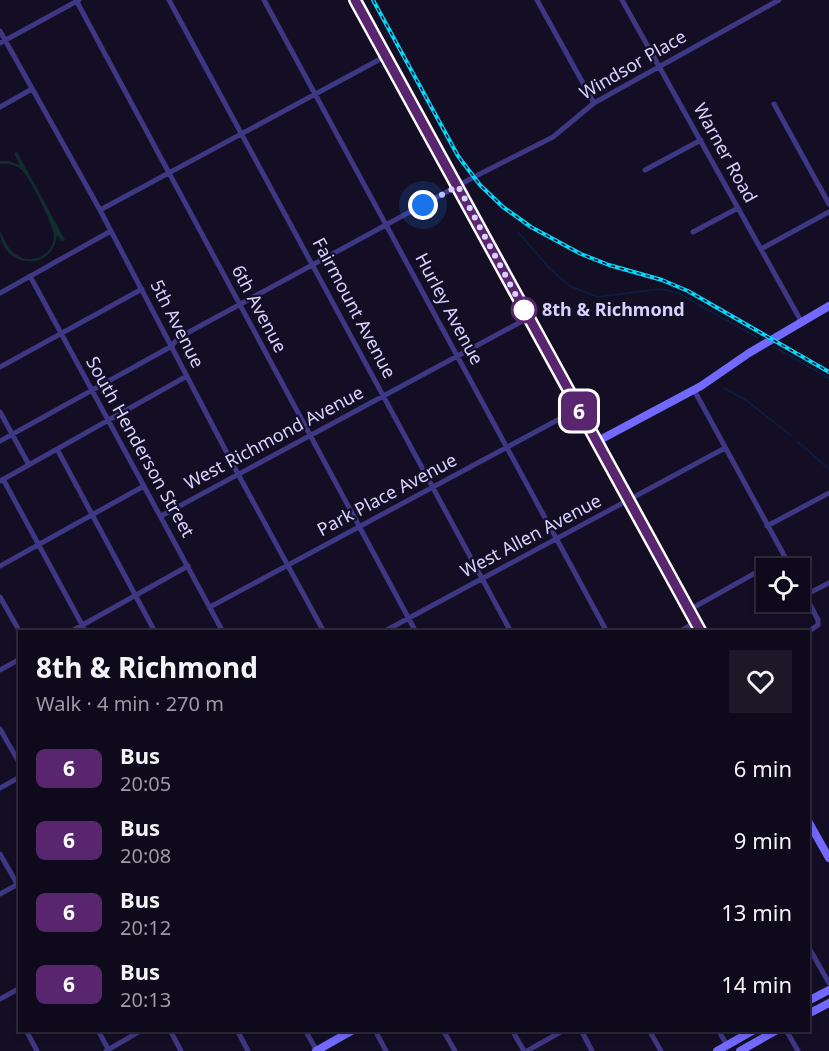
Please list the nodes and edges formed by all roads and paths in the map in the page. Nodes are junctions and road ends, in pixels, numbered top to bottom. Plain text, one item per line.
1 (77, 0) edge
2 (169, 0) edge
3 (264, 0) edge
4 (355, 0) edge
5 (537, 0) edge
6 (622, 0) edge
7 (779, 0) edge
8 (0, 31) edge
9 (3, 42) edge
10 (386, 56) junction
11 (658, 66) junction
12 (33, 89) junction
13 (316, 94) junction
14 (594, 103) junction
15 (774, 104) dead end
16 (0, 107) edge
17 (242, 133) junction
18 (701, 140) junction
19 (645, 170) dead end
20 (169, 173) junction
21 (458, 186) junction
22 (829, 204) edge
23 (738, 208) junction
24 (100, 210) junction
25 (829, 212) edge
26 (386, 225) junction
27 (111, 231) junction
28 (693, 232) dead end
29 (761, 249) junction
30 (314, 264) junction
31 (30, 276) junction
32 (142, 289) junction
33 (0, 293) edge
34 (240, 304) junction
35 (829, 306) edge
36 (528, 318) junction
37 (798, 323) junction
38 (61, 334) junction
39 (172, 346) junction
40 (457, 356) junction
41 (0, 367) edge
42 (187, 375) junction
43 (92, 390) junction
44 (694, 390) junction
45 (384, 395) junction
46 (578, 409) junction
47 (0, 412) edge
48 (108, 420) junction
49 (12, 435) junction
50 (310, 435) junction
51 (0, 441) edge
52 (596, 442) junction
53 (506, 448) junction
54 (725, 448) junction
55 (57, 449) junction
56 (29, 465) junction
57 (238, 474) junction
58 (2, 480) edge
59 (144, 486) junction
60 (434, 487) junction
61 (829, 493) edge
62 (628, 501) junction
63 (91, 515) junction
64 (160, 516) junction
65 (767, 525) junction
66 (360, 527) junction
67 (557, 540) junction
68 (39, 544) junction
69 (784, 557) joint
70 (289, 565) junction
71 (0, 566) edge
72 (188, 566) junction
73 (483, 579) junction
74 (829, 583) edge
75 (810, 592) edge
76 (135, 596) junction
77 (0, 597) edge
78 (810, 605) edge
79 (210, 607) junction
80 (689, 610) junction
81 (409, 619) junction
82 (696, 622) junction
83 (82, 625) junction
84 (19, 630) edge
85 (73, 630) edge
86 (85, 630) edge
87 (153, 630) edge
88 (222, 630) edge
89 (323, 630) edge
90 (387, 630) edge
91 (415, 630) edge
92 (510, 630) edge
93 (606, 630) edge
94 (682, 630) edge
95 (700, 630) edge
96 (810, 631) edge
97 (18, 660) edge
98 (0, 670) edge
99 (0, 729) edge
100 (18, 760) edge
101 (18, 778) edge
102 (0, 788) edge
103 (810, 824) edge
104 (826, 846) edge
105 (0, 854) edge
106 (829, 858) edge
107 (18, 884) edge
108 (18, 886) edge
109 (0, 894) edge
110 (810, 950) edge
111 (829, 983) edge
112 (18, 989) edge
113 (829, 990) edge
114 (0, 999) edge
115 (810, 1000) edge
116 (829, 1003) edge
117 (810, 1013) edge
118 (27, 1032) edge
119 (99, 1032) edge
120 (139, 1032) edge
121 (171, 1032) edge
122 (238, 1032) edge
123 (306, 1032) edge
124 (349, 1032) edge
125 (376, 1032) edge
126 (445, 1032) edge
127 (513, 1032) edge
128 (560, 1032) edge
129 (582, 1032) edge
130 (650, 1032) edge
131 (719, 1032) edge
132 (750, 1032) edge
133 (773, 1032) edge
134 (787, 1032) edge
135 (727, 1045) junction
136 (37, 1051) edge
137 (108, 1051) edge
138 (181, 1051) edge
139 (248, 1051) edge
140 (316, 1051) edge
141 (386, 1051) edge
142 (455, 1051) edge
143 (525, 1051) edge
144 (592, 1051) edge
145 (660, 1051) edge
146 (717, 1051) edge
147 (740, 1051) edge
148 (798, 1051) edge

1 - 9 street
1 - 20 street, 6th Avenue
2 - 17 street, Fairmount Avenue
3 - 13 street, Hurley Avenue
4 - 10 main road
5 - 14 street
6 - 11 street, Warner Road
7 - 11 street, Windsor Place
8 - 9 street, 5th Avenue
9 - 12 street, 5th Avenue
10 - 13 street
10 - 21 main road
11 - 14 street, Windsor Place
11 - 18 street, Warner Road
12 - 16 street
12 - 24 street, 5th Avenue
13 - 17 street
13 - 26 street, Hurley Avenue
14 - 21 street, Windsor Place
15 - 22 street
17 - 20 street
17 - 30 street, Fairmount Avenue
18 - 19 street
18 - 23 street, Warner Road
20 - 24 street
20 - 34 street, 6th Avenue
21 - 26 street, Windsor Place
21 - 36 main road
23 - 28 street
23 - 29 street, Warner Road
24 - 27 street, 5th Avenue
25 - 29 street
26 - 30 street, Windsor Place
26 - 40 street, Hurley Avenue
27 - 31 street
27 - 32 street, 5th Avenue
29 - 37 street, Warner Road
30 - 34 street, Windsor Place
30 - 45 street, Fairmount Avenue
31 - 33 street
31 - 38 street, South Henderson Street
32 - 38 street
32 - 39 street, 5th Avenue
34 - 39 street, Windsor Place
34 - 50 street, 6th Avenue
35 - 37 main road
36 - 40 street, West Richmond Avenue
36 - 46 main road
37 - 44 main road
38 - 41 street
38 - 43 street, South Henderson Street
39 - 42 street, 5th Avenue
39 - 43 street, Windsor Place
40 - 45 street, West Richmond Avenue
40 - 53 street, Hurley Avenue
42 - 48 street
42 - 57 street, 5th Avenue
43 - 48 street, South Henderson Street
43 - 49 street, Windsor Place
44 - 52 main road
44 - 54 street
45 - 50 street, West Richmond Avenue
45 - 60 street, Fairmount Avenue
46 - 52 main road
46 - 53 street, Park Place Avenue
47 - 49 street
48 - 55 street
48 - 59 street, South Henderson Street
49 - 51 street, Windsor Place
49 - 56 street
50 - 57 street, West Richmond Avenue
50 - 66 street, 6th Avenue
52 - 62 main road
53 - 60 street, Park Place Avenue
53 - 67 street, Hurley Avenue
54 - 62 street, West Allen Avenue
54 - 65 street
55 - 56 street
55 - 63 street
56 - 58 street
57 - 64 street, West Richmond Avenue
57 - 70 street, 5th Avenue
58 - 68 street
59 - 63 street
59 - 64 street, South Henderson Street
60 - 66 street, Park Place Avenue
60 - 73 street, Fairmount Avenue
61 - 65 street
62 - 67 street, West Allen Avenue
62 - 80 main road
63 - 68 street
63 - 76 street
64 - 72 street, South Henderson Street
65 - 69 street
66 - 70 street, Park Place Avenue
66 - 81 street, 6th Avenue
67 - 73 street, West Allen Avenue
67 - 93 street, Hurley Avenue
68 - 71 street
68 - 83 street
69 - 80 street
70 - 79 street, Park Place Avenue
70 - 89 street, 5th Avenue
72 - 76 street
72 - 79 street, South Henderson Street
73 - 81 street, West Allen Avenue
73 - 92 street, Fairmount Avenue
74 - 75 street
76 - 83 street
76 - 87 street
77 - 84 street
78 - 96 street
79 - 88 street, South Henderson Street
80 - 82 main road
81 - 90 street, West Allen Avenue
81 - 91 street, 6th Avenue
82 - 94 street
82 - 95 main road
83 - 85 street
83 - 86 street
97 - 98 street
99 - 100 street
101 - 102 street
103 - 104 main road
104 - 106 main road
105 - 107 street
108 - 109 street
110 - 111 street
112 - 114 street
113 - 115 main road
116 - 117 main road
118 - 136 street
119 - 137 street
120 - 137 street
121 - 138 street
122 - 139 street
123 - 140 street
124 - 140 main road
125 - 141 street
126 - 142 street
127 - 143 street
128 - 143 street
129 - 144 street
130 - 145 street
131 - 135 street
132 - 135 main road
133 - 147 main road
134 - 148 street
135 - 146 main road

